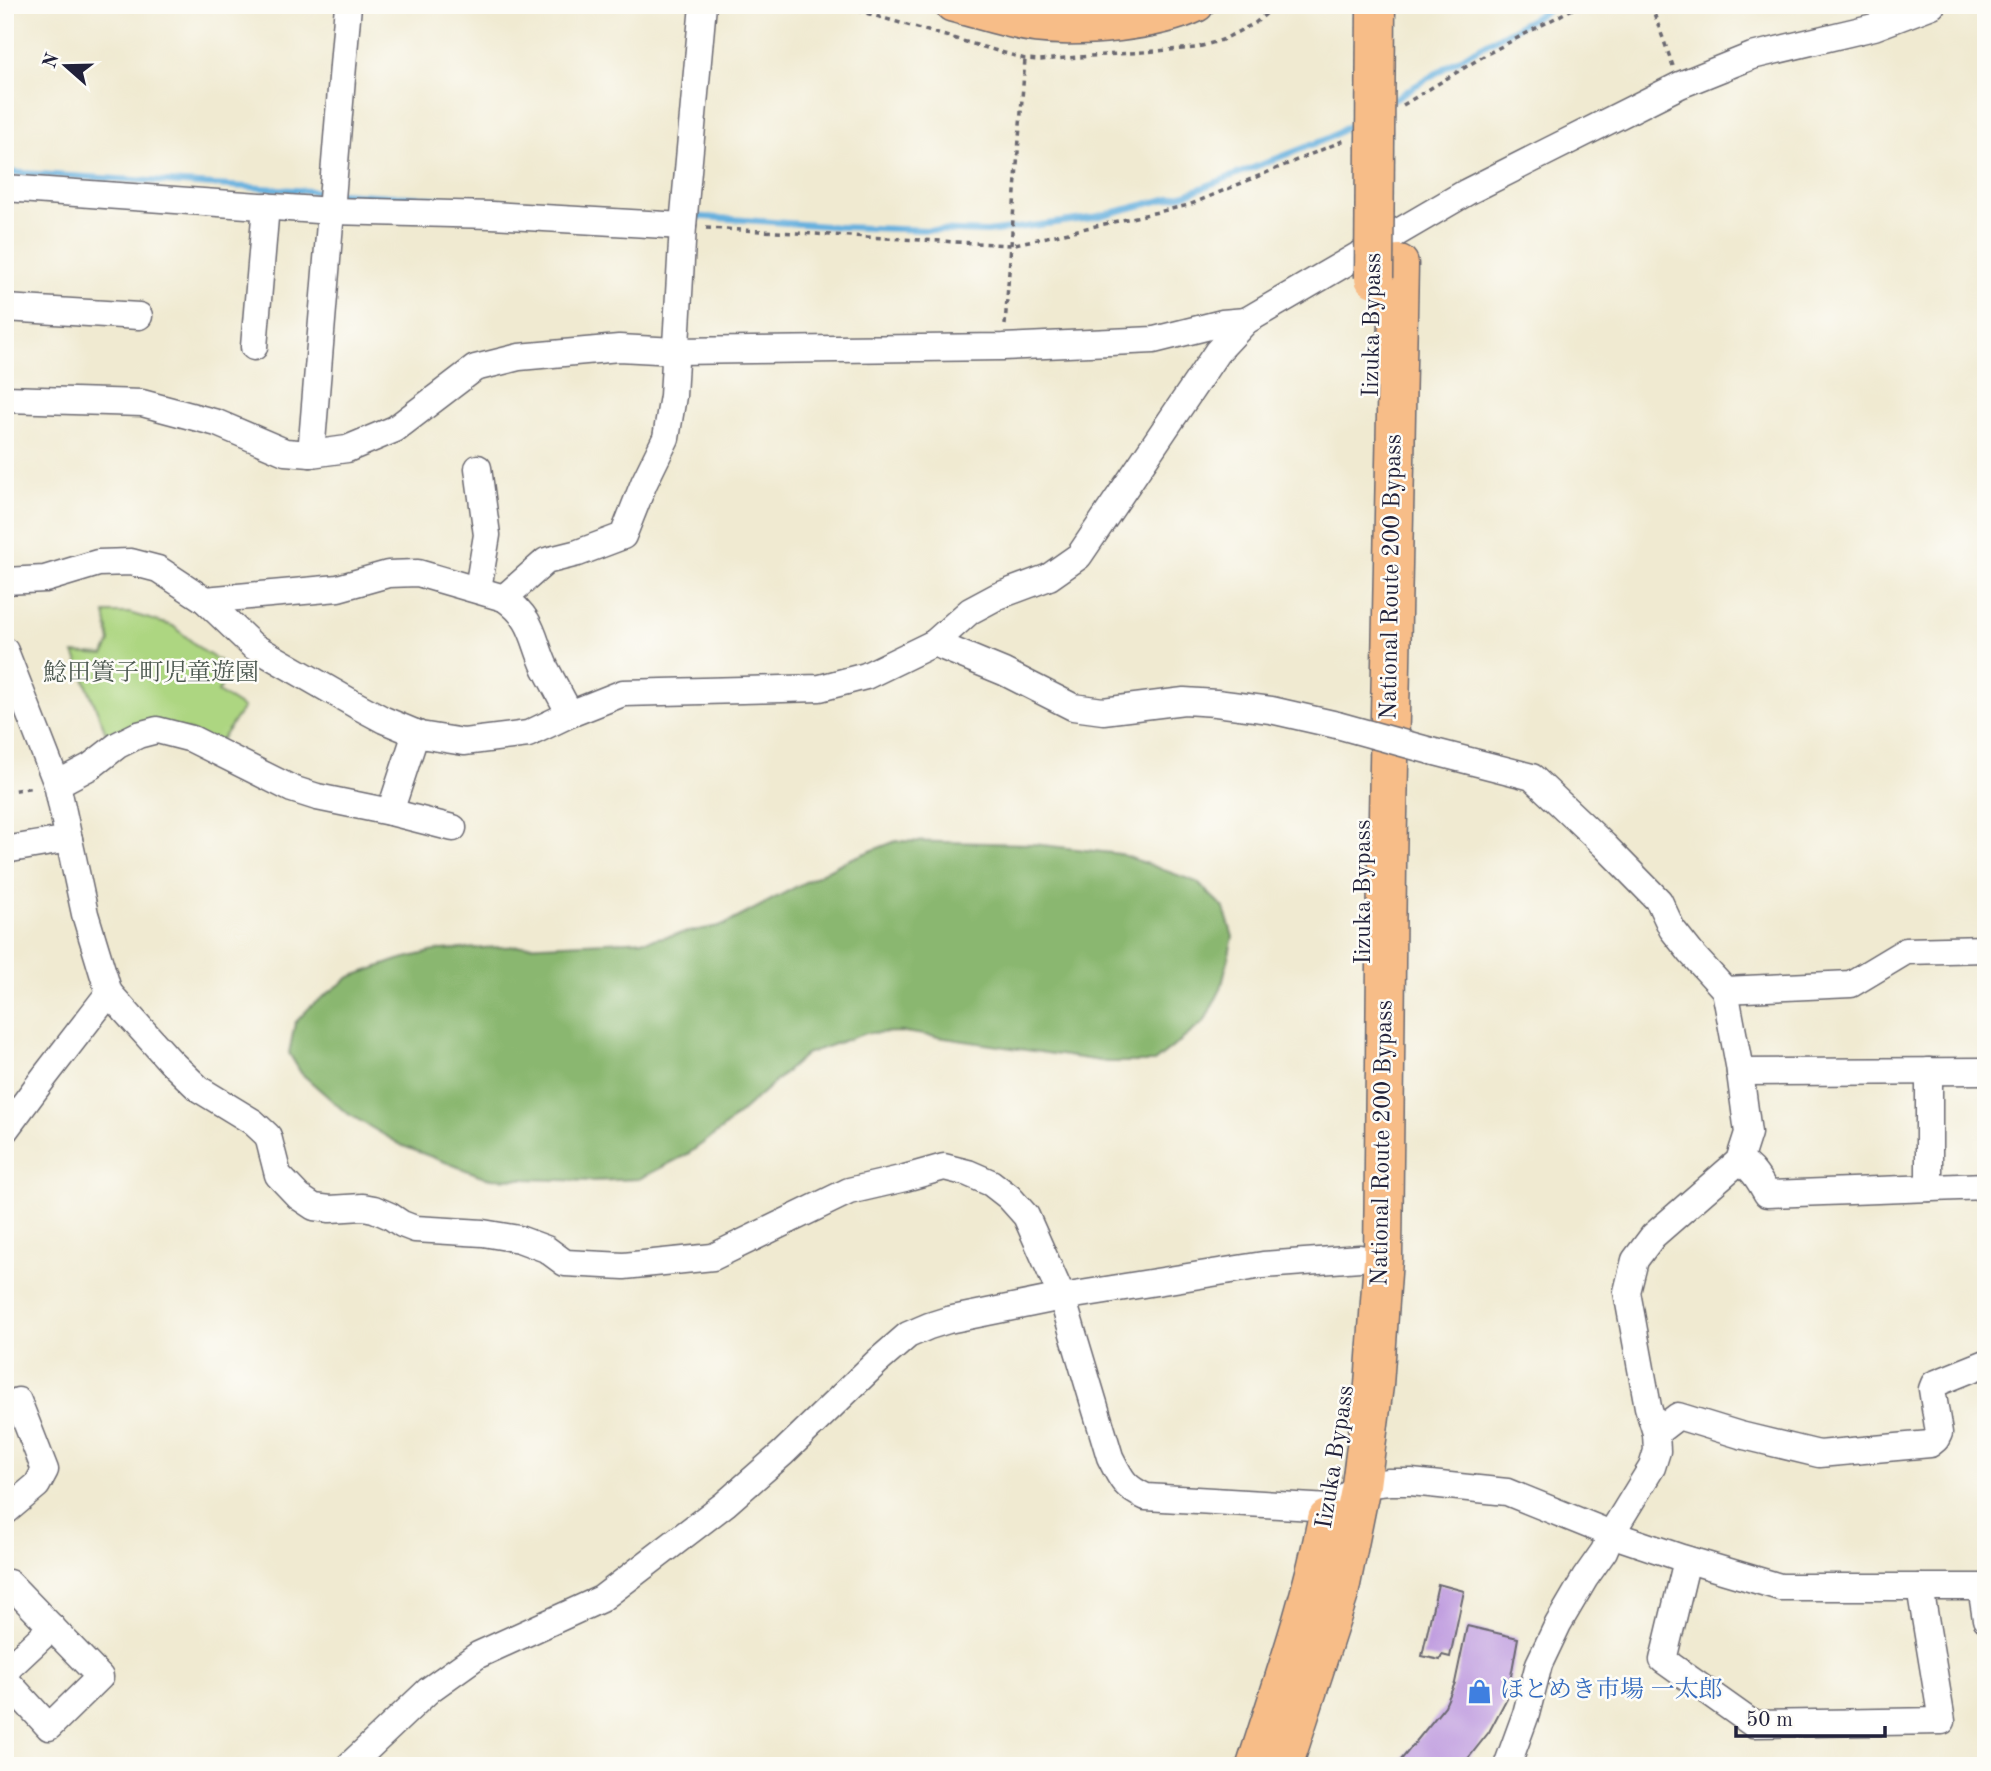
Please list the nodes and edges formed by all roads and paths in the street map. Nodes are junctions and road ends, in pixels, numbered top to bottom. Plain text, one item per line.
1 (348, 5) edge
2 (703, 5) edge
3 (952, 5) edge
4 (1197, 5) edge
5 (1376, 5) edge
6 (1399, 5) edge
7 (1580, 5) edge
8 (1651, 5) edge
9 (1932, 5) edge
10 (1025, 59) dead end
11 (1680, 85) junction
12 (1396, 109) dead end
13 (1351, 137) dead end
14 (5, 188) edge
15 (266, 206) junction
16 (331, 211) junction
17 (683, 226) junction
18 (1011, 245) junction
19 (1386, 271) junction
20 (5, 307) edge
21 (139, 316) dead end
22 (1246, 321) junction
23 (254, 347) dead end
24 (1003, 347) junction
25 (676, 351) junction
26 (5, 399) edge
27 (311, 454) junction
28 (478, 468) dead end
29 (5, 582) edge
30 (478, 589) junction
31 (504, 598) junction
32 (205, 600) junction
33 (934, 643) junction
34 (5, 651) edge
35 (570, 714) junction
36 (416, 733) junction
37 (57, 784) junction
38 (5, 792) edge
39 (390, 811) junction
40 (453, 828) dead end
41 (69, 839) junction
42 (5, 849) edge
43 (1986, 949) edge
44 (1725, 990) junction
45 (109, 993) junction
46 (1929, 1071) junction
47 (1986, 1071) edge
48 (1740, 1072) junction
49 (5, 1130) edge
50 (1740, 1161) junction
51 (1986, 1186) edge
52 (1929, 1188) junction
53 (1360, 1258) junction
54 (1062, 1297) junction
55 (1986, 1363) edge
56 (18, 1401) dead end
57 (1656, 1433) junction
58 (1361, 1485) junction
59 (1330, 1508) junction
60 (5, 1512) edge
61 (1611, 1534) junction
62 (1687, 1560) junction
63 (5, 1585) edge
64 (1984, 1585) edge
65 (1920, 1587) junction
66 (1986, 1619) edge
67 (52, 1627) dead end
68 (5, 1671) edge
69 (5, 1679) edge
70 (349, 1766) edge
71 (1256, 1766) edge
72 (1283, 1766) edge
73 (1507, 1766) edge

1 - 16 street
2 - 17 street
3 - 4 main road
5 - 19 highway, Iizuka Bypass, bridge
6 - 19 highway, National Route 200 Bypass
7 - 12 path
8 - 11 path
9 - 11 street
10 - 18 path
11 - 22 street
13 - 18 path
14 - 15 street
15 - 16 street
15 - 23 street
16 - 17 street
16 - 27 street
17 - 18 path
17 - 25 street
18 - 24 path
19 - 53 highway, Iizuka Bypass
19 - 58 highway, National Route 200 Bypass
20 - 21 street
22 - 24 street
22 - 33 street
24 - 25 street
25 - 27 street
25 - 31 street
26 - 27 street
28 - 30 street
29 - 32 street
30 - 31 street
30 - 32 street
31 - 35 street
32 - 36 street
33 - 35 street
33 - 44 street, bridge
34 - 37 street
35 - 36 street
36 - 39 street
37 - 38 path
37 - 39 street
37 - 41 street
39 - 40 street
41 - 42 street
41 - 45 street
43 - 44 street
44 - 48 street
45 - 49 street
45 - 54 street
46 - 47 street
46 - 48 street
46 - 52 street
48 - 50 street
50 - 52 street
50 - 57 street
51 - 52 street
53 - 54 street
53 - 59 highway, Iizuka Bypass
54 - 59 street
54 - 70 street
55 - 57 street
56 - 60 street
57 - 61 street
58 - 59 street
58 - 61 street
58 - 72 highway, National Route 200 Bypass
59 - 71 highway, Iizuka Bypass
61 - 62 street
61 - 73 street
62 - 65 street
62 - 65 street
63 - 69 street
64 - 65 street
64 - 66 street
67 - 68 street

